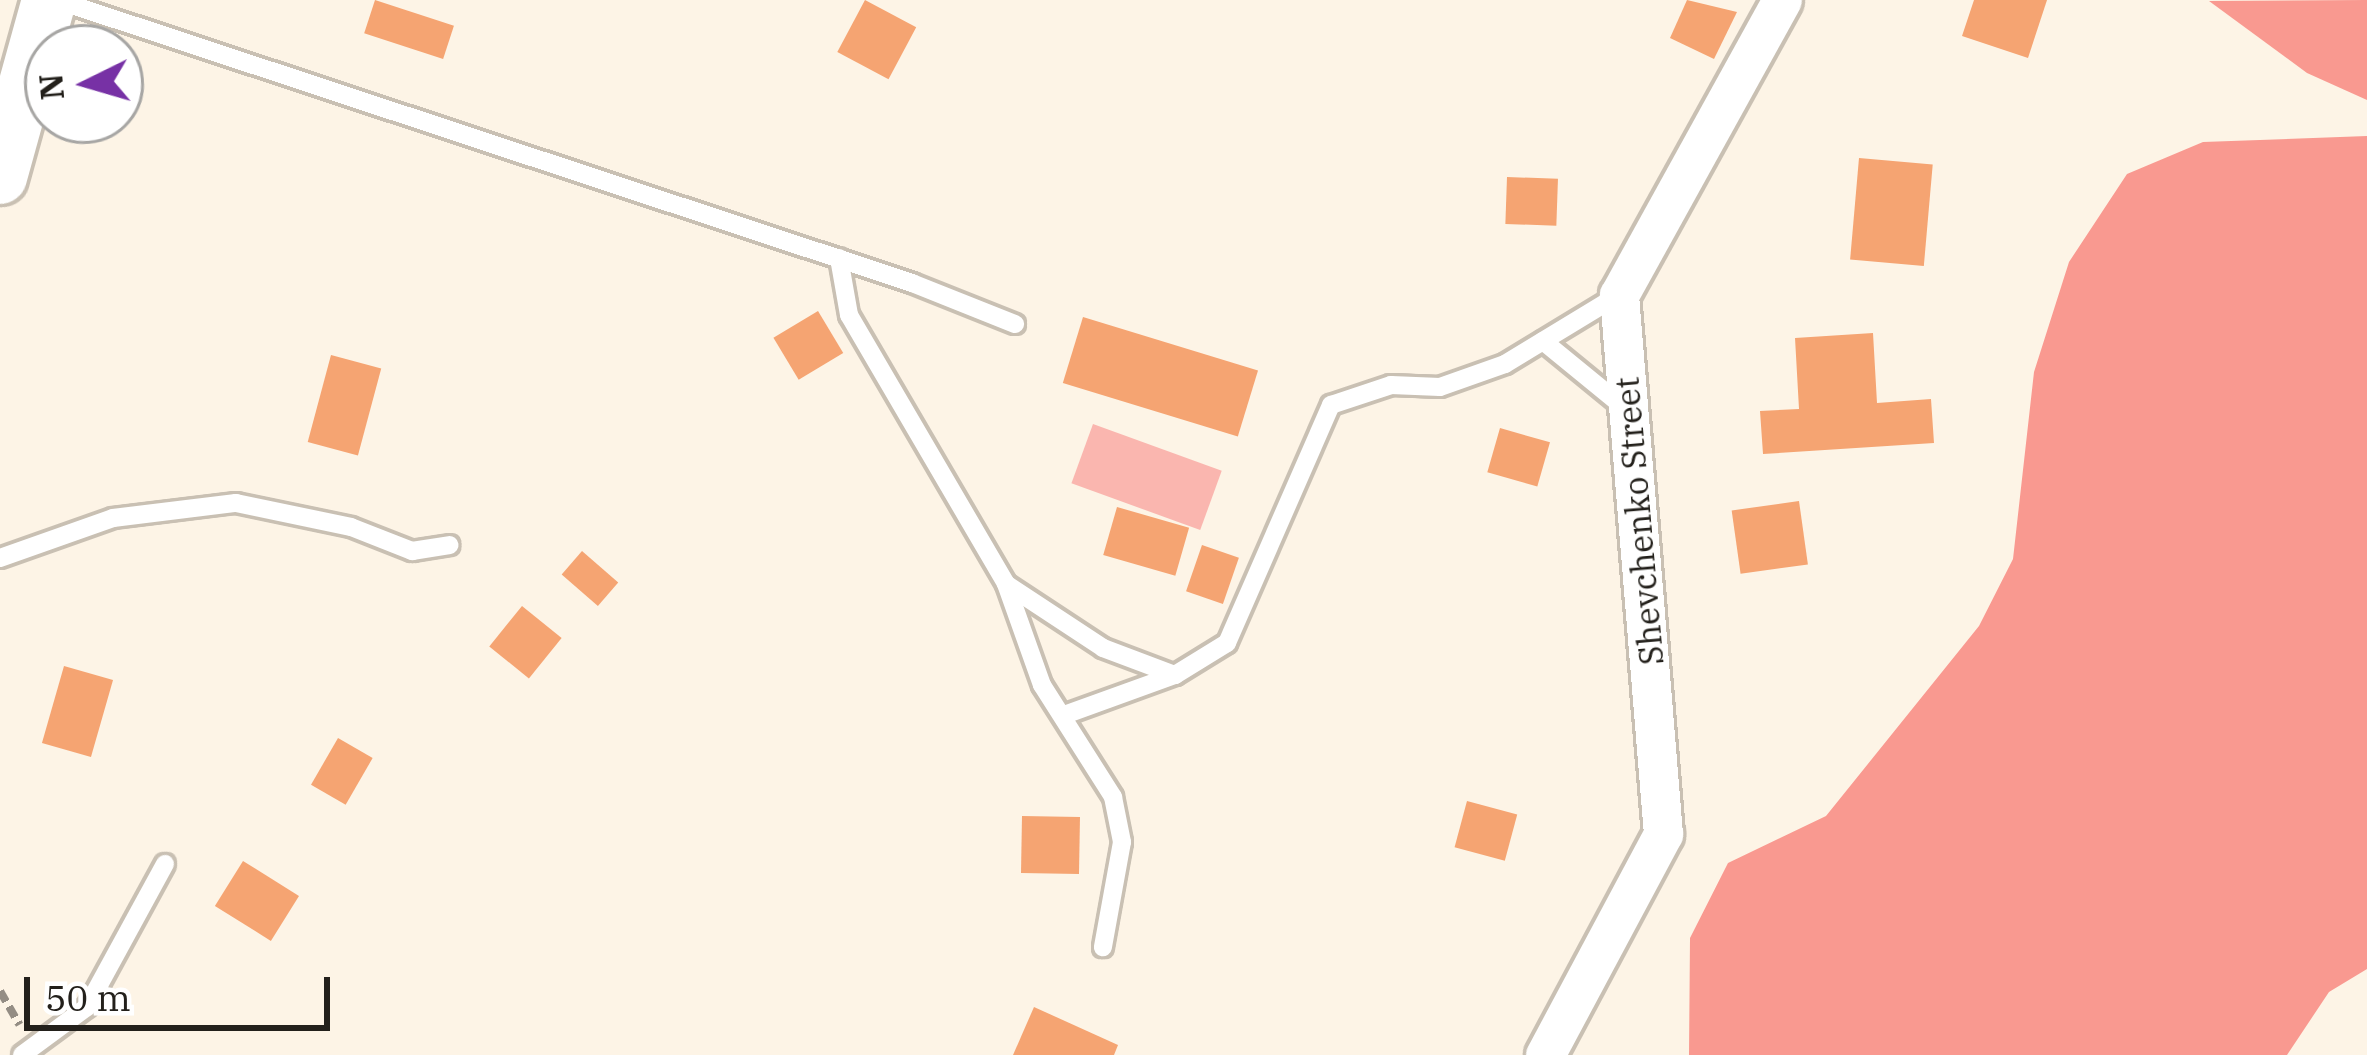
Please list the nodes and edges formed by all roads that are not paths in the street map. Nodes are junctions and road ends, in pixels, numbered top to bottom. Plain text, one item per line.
1 (1782, 0) edge
2 (62, 1) edge
3 (13, 88) edge
4 (0, 177) edge
5 (839, 258) junction
6 (1619, 295) junction
7 (1016, 324) dead end
8 (1544, 341) junction
9 (1630, 412) junction
10 (450, 545) dead end
11 (0, 558) edge
12 (1006, 584) junction
13 (1175, 675) junction
14 (1066, 714) junction
15 (165, 864) dead end
16 (1103, 947) dead end
17 (22, 1055) edge
18 (1545, 1055) edge

1 - 6 street
2 - 3 street
2 - 5 lane
3 - 4 street
5 - 7 lane
5 - 12 lane
6 - 8 lane
6 - 9 street, Shevchenko Street
8 - 9 lane
8 - 13 lane
9 - 18 street, Shevchenko Street
10 - 11 lane
12 - 13 lane
12 - 14 lane
13 - 14 lane
14 - 16 lane
15 - 17 lane

